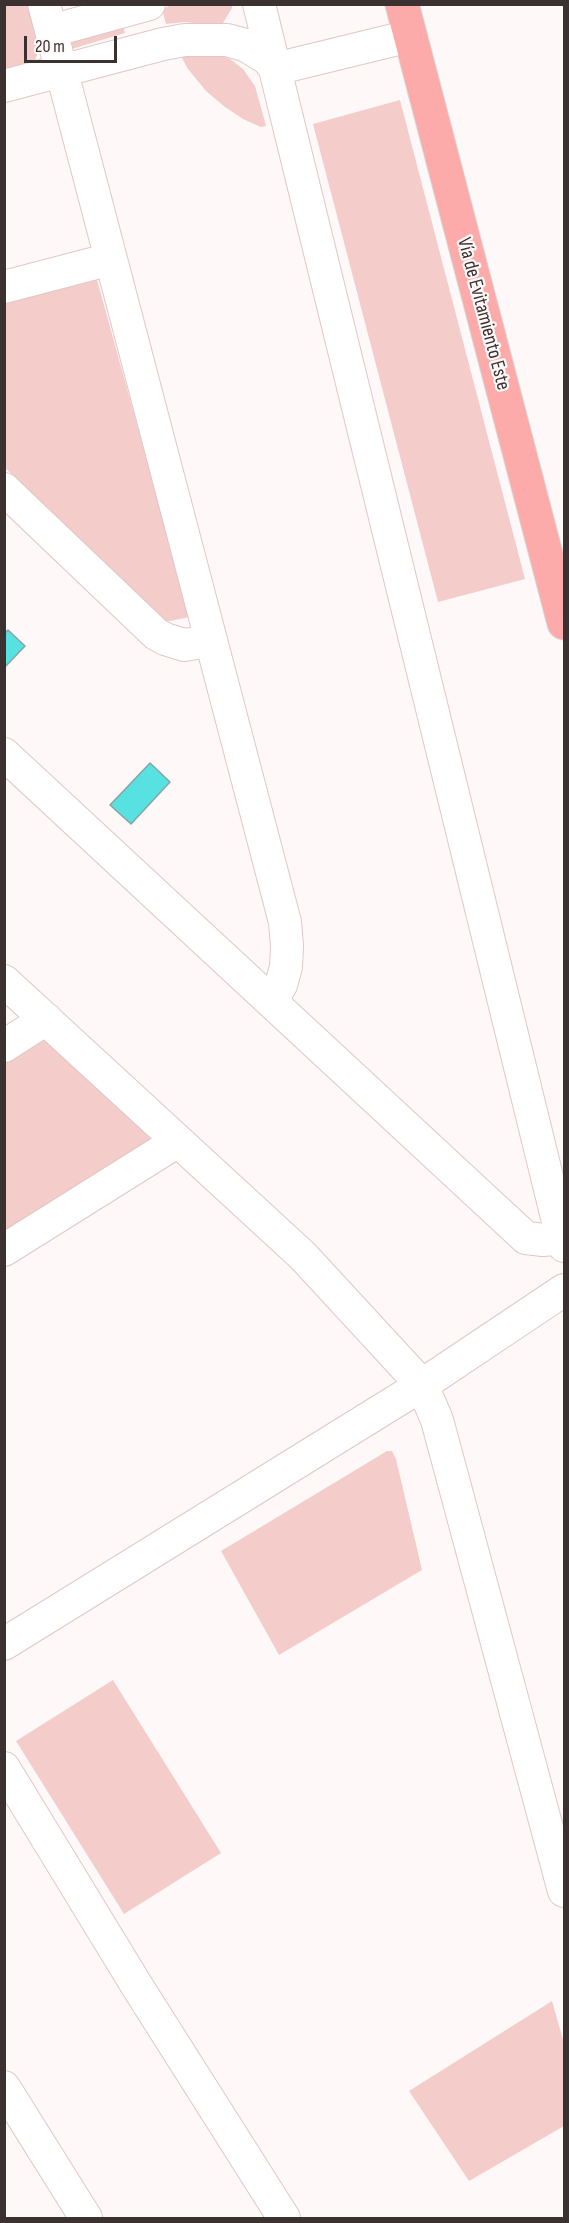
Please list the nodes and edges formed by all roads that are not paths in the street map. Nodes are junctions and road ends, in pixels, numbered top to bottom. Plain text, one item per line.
1 (149, 4) edge
2 (259, 4) edge
3 (402, 4) edge
4 (48, 18) edge
5 (410, 36) junction
6 (275, 69) junction
7 (62, 71) junction
8 (4, 86) edge
9 (111, 259) junction
10 (4, 287) edge
11 (4, 489) edge
12 (564, 623) edge
13 (210, 637) junction
14 (4, 754) edge
15 (4, 981) edge
16 (271, 1001) junction
17 (46, 1019) junction
18 (4, 1046) edge
19 (178, 1141) junction
20 (564, 1242) edge
21 (4, 1250) edge
22 (564, 1290) edge
23 (422, 1385) junction
24 (4, 1644) edge
25 (4, 1768) edge
26 (564, 1892) edge
27 (4, 2087) edge
28 (86, 2218) edge
29 (284, 2218) edge

1 - 4 street
2 - 6 street
3 - 5 highway, Vía de Evitamiento Este
4 - 7 street
5 - 6 street
5 - 12 highway, Vía de Evitamiento Este
6 - 7 street
6 - 20 street
7 - 8 street
7 - 9 street
9 - 10 street
9 - 13 street
11 - 13 street
13 - 16 street
14 - 16 street
15 - 17 street
16 - 20 street
17 - 18 street
17 - 19 street
19 - 21 street
19 - 23 street
22 - 23 street
23 - 24 street
23 - 26 street
25 - 29 street
27 - 28 street

